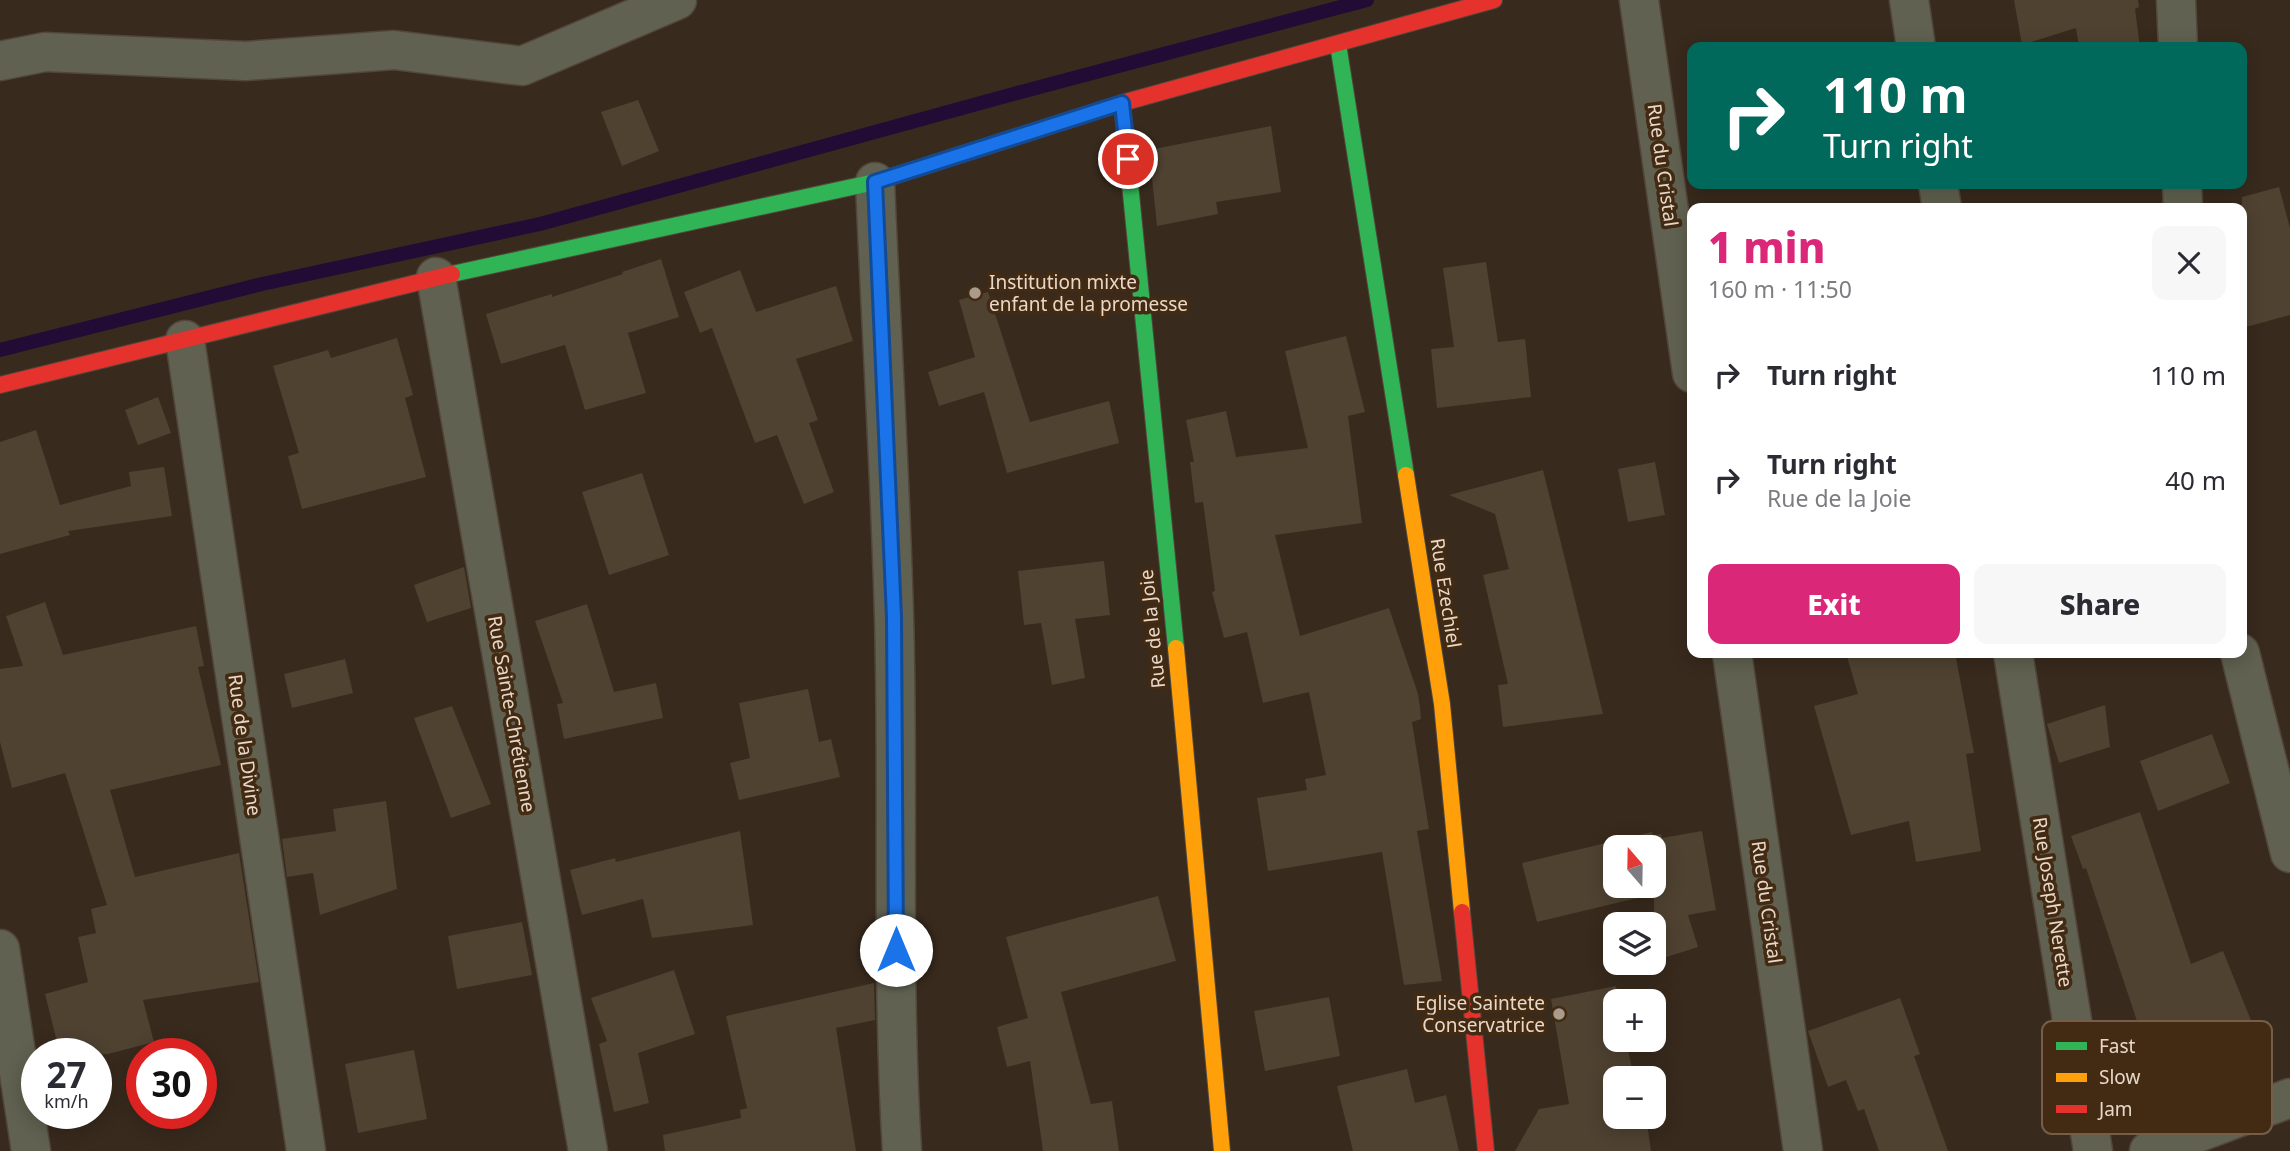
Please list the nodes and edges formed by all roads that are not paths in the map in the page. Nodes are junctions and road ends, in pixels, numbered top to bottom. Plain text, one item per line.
1 (677, 0) edge
2 (1494, 0) edge
3 (1639, 0) edge
4 (1909, 0) edge
5 (2176, 0) edge
6 (1915, 42) edge
7 (2178, 42) edge
8 (1338, 44) junction
9 (0, 61) edge
10 (1122, 103) junction
11 (875, 182) junction
12 (436, 277) junction
13 (1687, 338) edge
14 (185, 340) junction
15 (0, 385) edge
16 (1733, 658) edge
17 (2014, 658) edge
18 (2241, 658) edge
19 (2290, 853) edge
20 (0, 949) edge
21 (2072, 1021) edge
22 (2290, 1098) edge
23 (2272, 1105) edge
24 (2194, 1134) edge
25 (31, 1151) edge
26 (306, 1151) edge
27 (588, 1151) edge
28 (902, 1151) edge
29 (1222, 1151) edge
30 (1486, 1151) edge
31 (1803, 1151) edge
32 (2149, 1151) edge

1 - 9 street
2 - 8 street
3 - 13 street, Rue du Cristal
4 - 6 street
5 - 7 street
8 - 10 street
8 - 30 street, Rue Ezechiel
10 - 11 street
10 - 29 street, Rue de la Joie
11 - 12 street
11 - 28 street
12 - 14 street
12 - 27 street, Rue Sainte-Chrétienne
14 - 15 street
14 - 26 street, Rue de la Divine
16 - 31 street, Rue du Cristal
17 - 21 street, Rue Joseph Nerette
18 - 19 street
20 - 25 street
22 - 23 street
24 - 32 street

